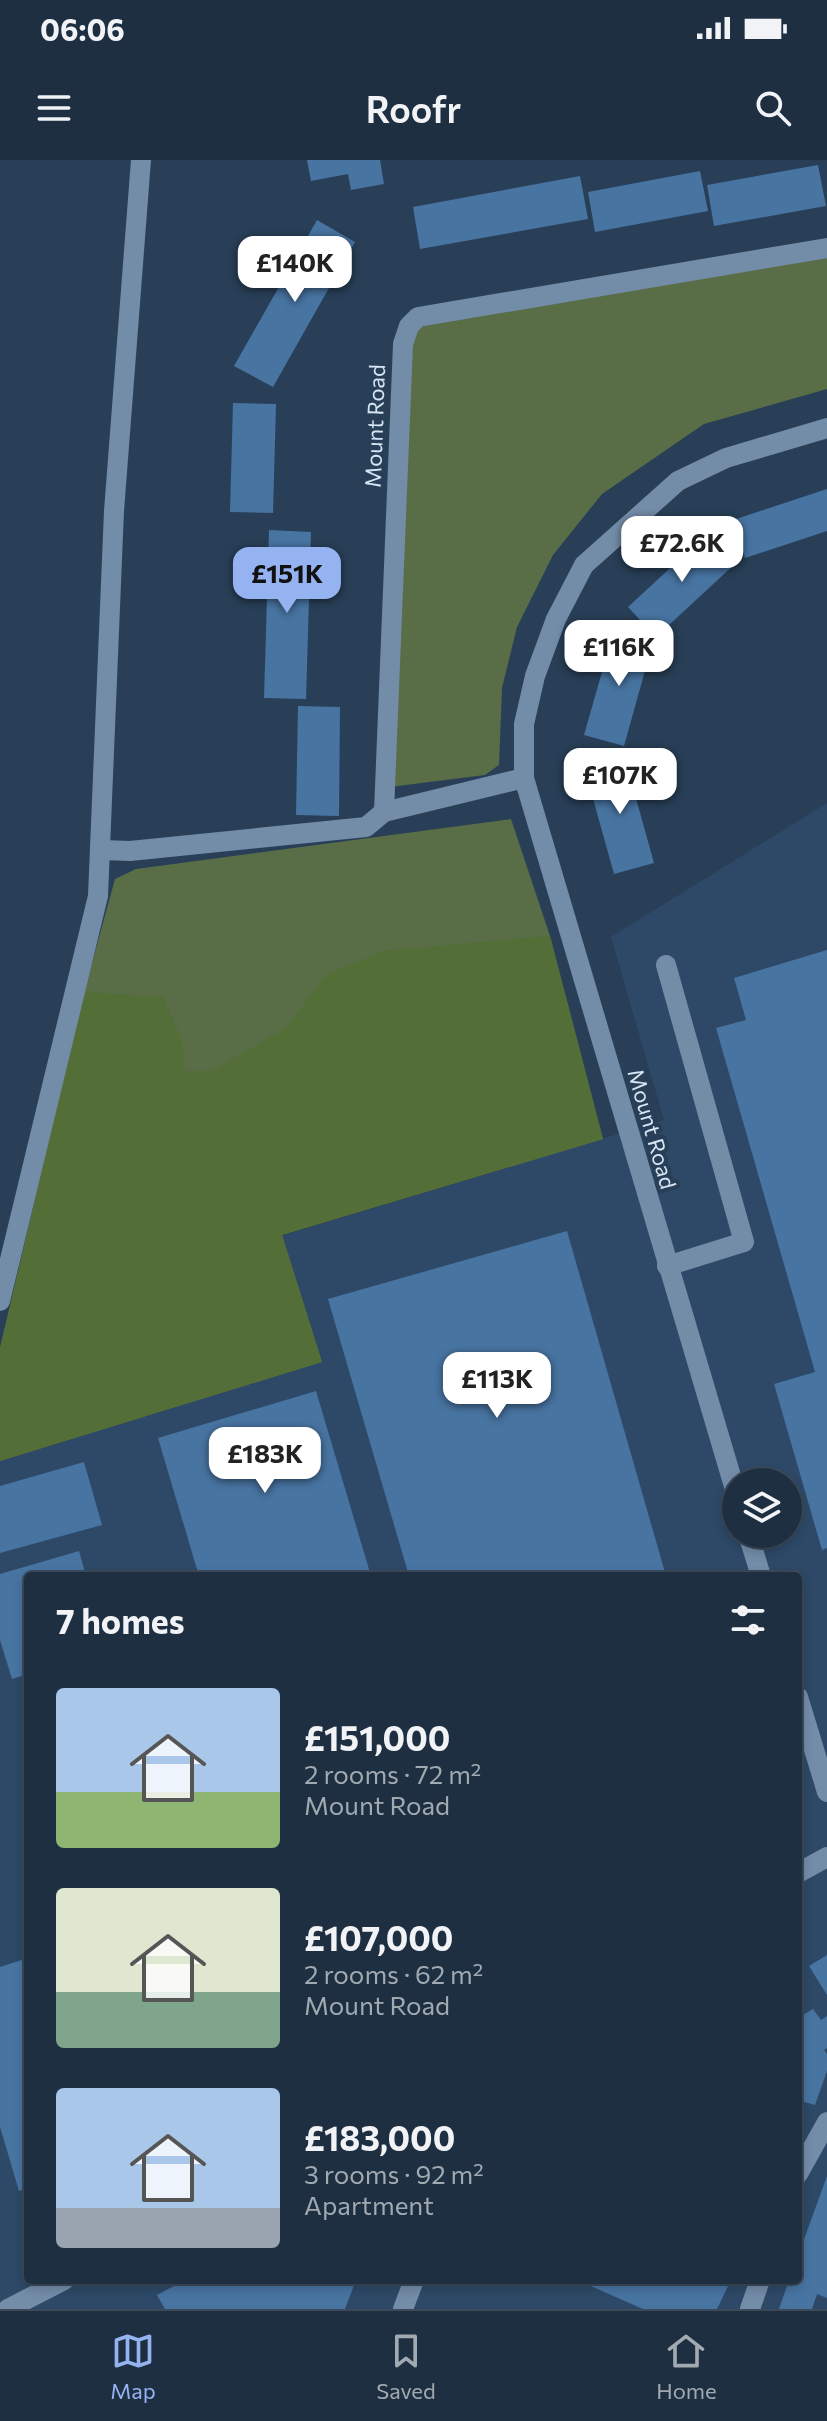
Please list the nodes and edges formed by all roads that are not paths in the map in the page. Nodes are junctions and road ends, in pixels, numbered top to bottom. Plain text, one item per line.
1 (141, 160) edge
2 (827, 248) edge
3 (827, 428) edge
4 (524, 778) junction
5 (384, 812) junction
6 (102, 850) junction
7 (666, 965) dead end
8 (667, 1266) junction
9 (0, 1301) edge
10 (728, 1468) edge
11 (752, 1548) edge
12 (760, 1572) edge
13 (802, 1710) edge
14 (827, 1792) edge
15 (827, 1857) edge
16 (802, 1871) edge
17 (827, 2122) edge
18 (802, 2167) edge
19 (56, 2284) edge
20 (412, 2284) edge
21 (759, 2284) edge
22 (8, 2309) edge
23 (403, 2309) edge
24 (750, 2309) edge

1 - 6 street
2 - 5 street, Mount Road
3 - 4 street, Mount Road
4 - 5 street
4 - 8 street, Mount Road
5 - 6 street
6 - 9 street
7 - 8 street
8 - 10 street, Mount Road
11 - 12 street
13 - 14 street
15 - 16 street
17 - 18 street
19 - 22 street
20 - 23 street
21 - 24 street

